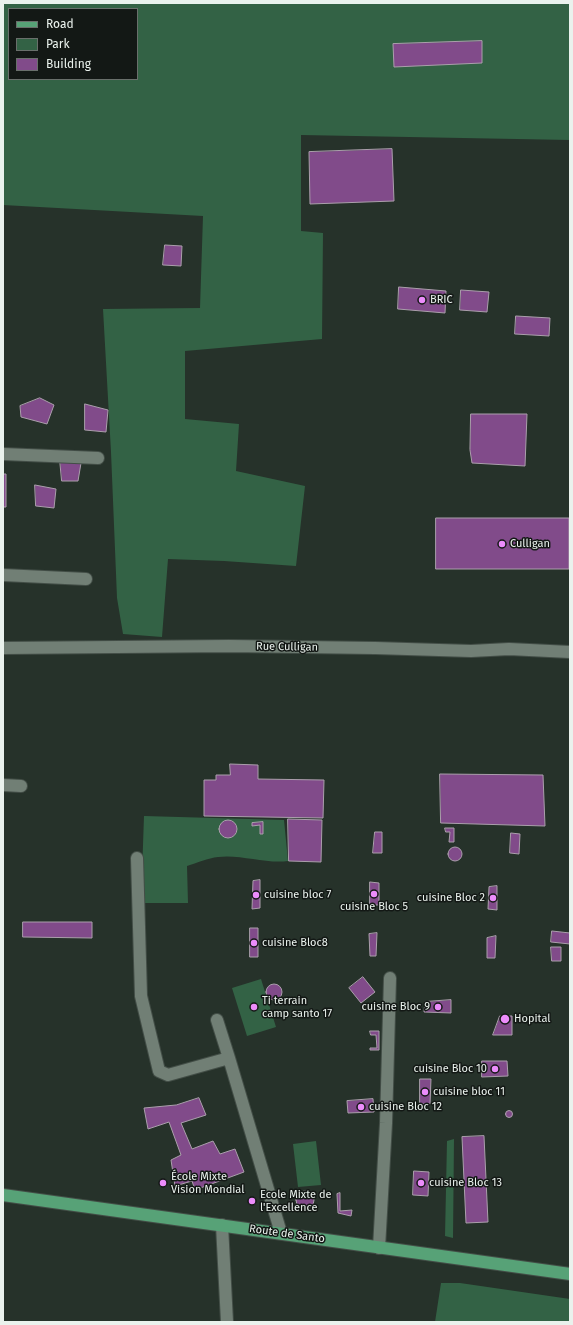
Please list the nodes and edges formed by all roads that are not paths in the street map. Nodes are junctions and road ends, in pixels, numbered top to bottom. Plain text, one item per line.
1 (3, 454) edge
2 (98, 458) dead end
3 (3, 575) edge
4 (86, 578) dead end
5 (3, 648) edge
6 (570, 652) edge
7 (3, 786) edge
8 (21, 786) dead end
9 (137, 858) dead end
10 (390, 978) dead end
11 (217, 1020) dead end
12 (229, 1058) junction
13 (3, 1194) edge
14 (222, 1225) junction
15 (281, 1233) junction
16 (380, 1248) junction
17 (570, 1274) edge
18 (227, 1322) edge

1 - 2 street
3 - 4 street
5 - 6 street, Rue Culligan
7 - 8 street
9 - 12 street
10 - 16 street
11 - 12 street
12 - 15 street
13 - 14 main road, Route de Santo
14 - 15 main road, Route de Santo
14 - 18 street
15 - 16 main road, Route de Santo
16 - 17 main road, Route de Santo

